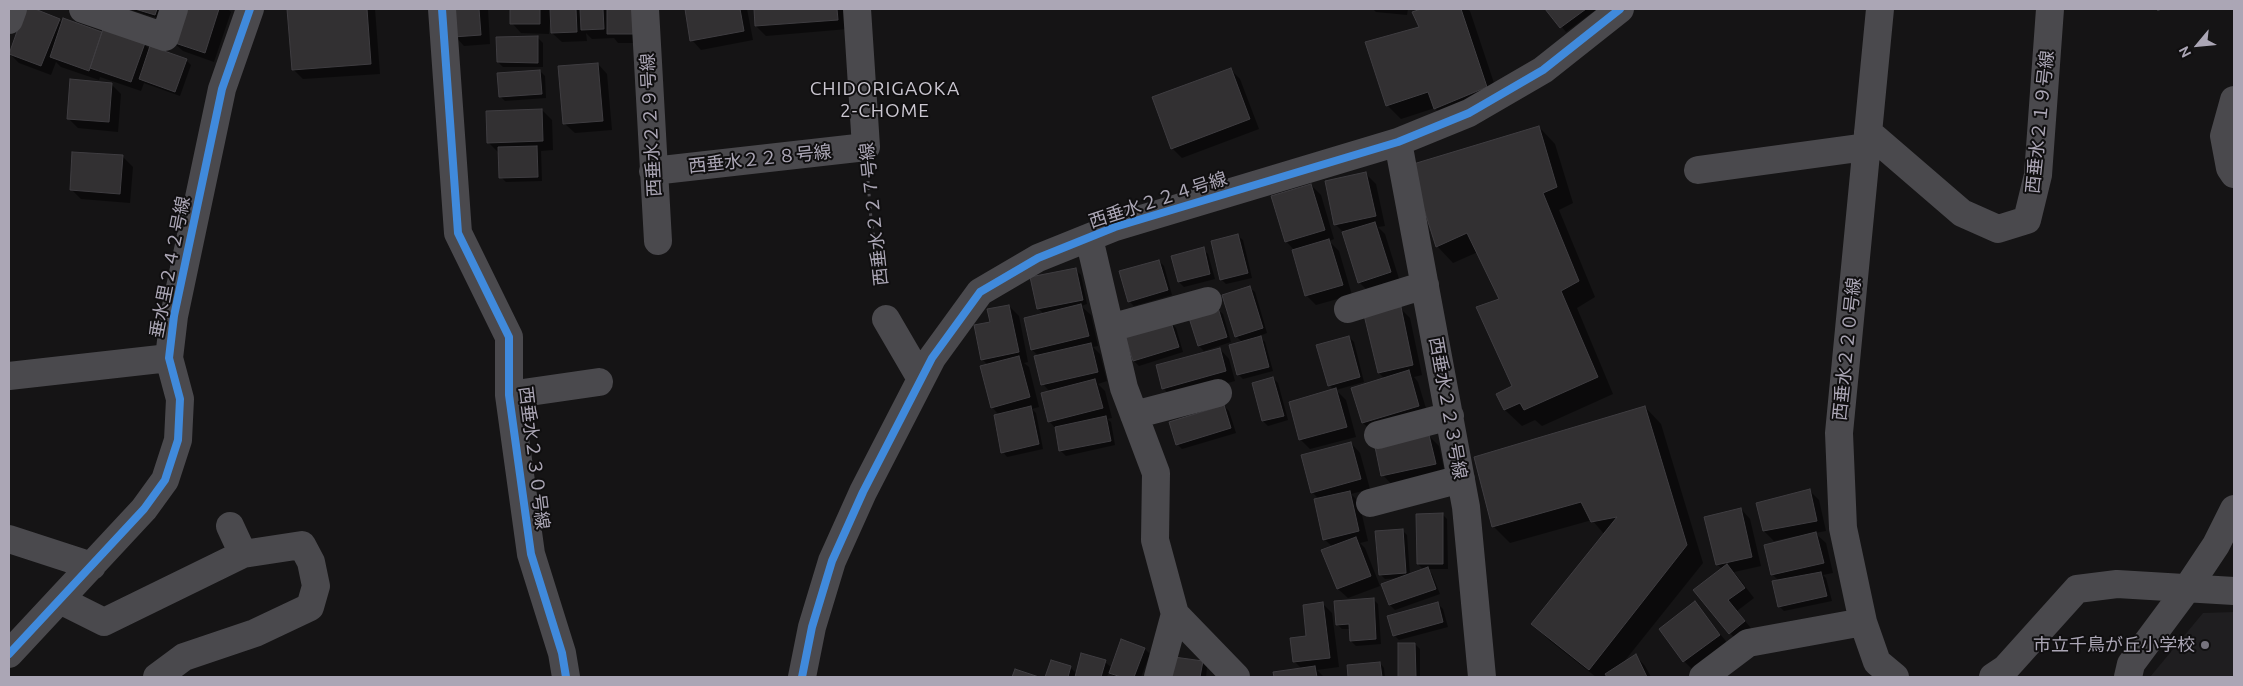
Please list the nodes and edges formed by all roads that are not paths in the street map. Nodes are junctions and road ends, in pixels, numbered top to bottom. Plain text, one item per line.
1 (13, 9) edge
2 (82, 9) edge
3 (174, 9) edge
4 (250, 9) edge
5 (442, 9) edge
6 (646, 9) edge
7 (857, 9) edge
8 (1620, 9) edge
9 (1880, 9) edge
10 (2050, 9) edge
11 (9, 20) edge
12 (2234, 100) edge
13 (1867, 139) junction
14 (1398, 142) junction
15 (866, 147) joint
16 (1698, 170) dead end
17 (653, 171) junction
18 (2234, 174) edge
19 (1089, 238) junction
20 (658, 241) dead end
21 (1425, 285) junction
22 (1208, 301) dead end
23 (1348, 309) dead end
24 (886, 319) road end
25 (1110, 328) junction
26 (170, 358) junction
27 (9, 376) edge
28 (921, 379) junction
29 (599, 382) dead end
30 (1218, 393) dead end
31 (509, 395) junction
32 (1134, 415) junction
33 (1450, 416) junction
34 (1378, 434) dead end
35 (1461, 479) junction
36 (1370, 503) dead end
37 (2234, 509) edge
38 (230, 526) dead end
39 (9, 539) edge
40 (244, 554) junction
41 (92, 566) junction
42 (2186, 590) junction
43 (2234, 591) edge
44 (60, 600) junction
45 (1175, 614) junction
46 (1863, 622) junction
47 (812, 627) junction
48 (9, 654) edge
49 (157, 677) edge
50 (566, 677) edge
51 (802, 677) edge
52 (817, 677) edge
53 (1158, 677) edge
54 (1236, 677) edge
55 (1482, 677) edge
56 (1704, 677) edge
57 (1895, 677) edge
58 (1993, 677) edge
59 (2128, 677) edge

1 - 11 street
2 - 3 street
4 - 26 street, 垂水里２４２号線
5 - 31 street, 西垂水２３０号線
6 - 17 street, 西垂水２２９号線
7 - 15 street, 西垂水２２７号線
8 - 14 street, 西垂水２２４号線
9 - 13 street, 西垂水２２０号線
10 - 13 street, 西垂水２１９号線
12 - 18 street
13 - 16 street
13 - 46 street, 西垂水２２０号線
14 - 19 street, 西垂水２２４号線
14 - 21 street, 西垂水２２３号線
15 - 17 street, 西垂水２２８号線
17 - 20 street, 西垂水２２９号線
19 - 25 street
19 - 28 street, 西垂水２２４号線
21 - 23 street
21 - 33 street, 西垂水２２３号線
22 - 25 street
24 - 28 street
25 - 32 street
26 - 27 street
26 - 41 street, 垂水里２４２号線
28 - 47 street, 西垂水２２４号線
29 - 31 street
30 - 32 street
31 - 50 street, 西垂水２３０号線
32 - 45 street
33 - 34 street
33 - 35 street, 西垂水２２３号線
35 - 36 street
35 - 55 street, 西垂水２２３号線
37 - 42 street
38 - 40 street
39 - 41 street
40 - 44 street
40 - 49 street
41 - 44 street, 垂水里２４２号線
42 - 43 street
42 - 58 street
42 - 59 street
44 - 48 street, 垂水里２４２号線
45 - 53 street
45 - 54 street
46 - 56 street
46 - 57 street, 西垂水２２０号線
47 - 51 street, 西垂水２２４号線
47 - 52 street

